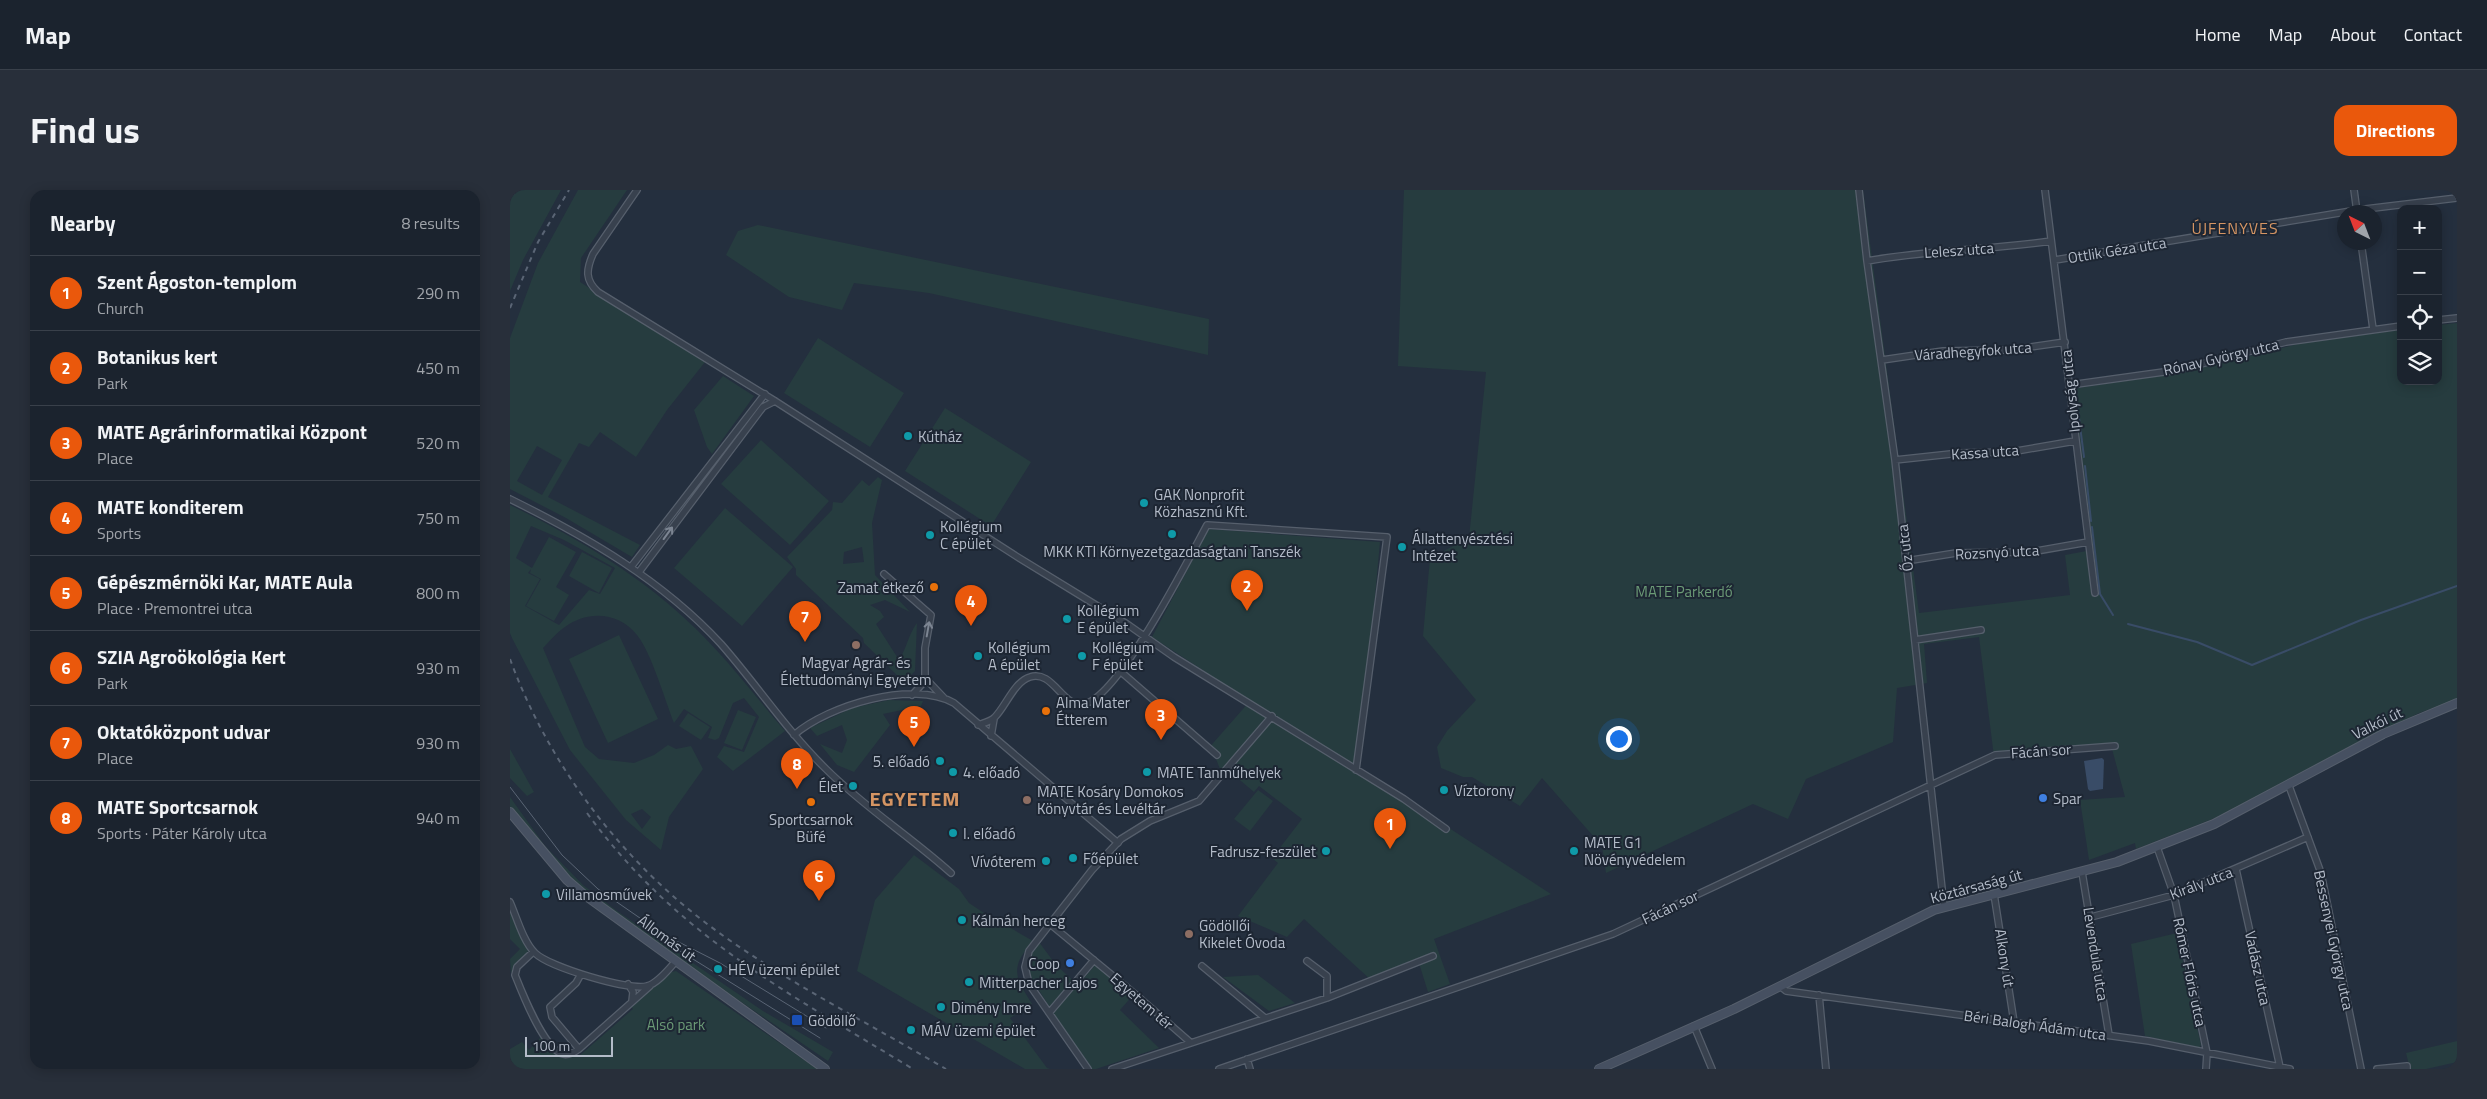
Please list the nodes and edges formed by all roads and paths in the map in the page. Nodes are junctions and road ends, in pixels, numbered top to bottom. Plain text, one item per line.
1 (637, 190) edge
2 (1859, 190) edge
3 (2044, 190) edge
4 (2354, 190) edge
5 (2457, 198) edge
6 (2356, 205) edge
7 (2382, 208) edge
8 (2337, 214) edge
9 (2051, 241) junction
10 (2362, 250) edge
11 (2055, 260) junction
12 (1867, 261) junction
13 (2457, 318) edge
14 (2442, 320) edge
15 (2397, 327) edge
16 (2373, 330) junction
17 (2065, 342) junction
18 (1882, 360) junction
19 (2070, 385) junction
20 (765, 394) junction
21 (775, 400) junction
22 (2075, 441) junction
23 (1895, 460) junction
24 (714, 465) junction
25 (510, 499) edge
26 (2088, 542) junction
27 (648, 545) junction
28 (656, 549) junction
29 (1906, 561) junction
30 (631, 567) junction
31 (639, 572) junction
32 (884, 574) dead end
33 (2095, 593) dead end
34 (1981, 630) dead end
35 (1146, 636) junction
36 (1915, 640) junction
37 (1120, 671) junction
38 (925, 678) junction
39 (912, 695) junction
40 (944, 698) junction
41 (2457, 703) edge
42 (1272, 716) junction
43 (994, 719) junction
44 (978, 724) junction
45 (794, 734) junction
46 (991, 736) junction
47 (2115, 746) dead end
48 (1217, 755) dead end
49 (1356, 770) junction
50 (2312, 773) joint
51 (1932, 785) junction
52 (2288, 786) junction
53 (510, 812) edge
54 (1446, 828) dead end
55 (2308, 837) junction
56 (1118, 843) junction
57 (2157, 847) junction
58 (2236, 869) junction
59 (2082, 872) junction
60 (951, 873) dead end
61 (1994, 894) junction
62 (2174, 894) junction
63 (510, 902) edge
64 (1944, 907) junction
65 (2091, 918) junction
66 (1050, 924) junction
67 (533, 952) junction
68 (1433, 956) dead end
69 (1094, 960) junction
70 (676, 961) junction
71 (1307, 962) dead end
72 (1202, 966) dead end
73 (582, 974) junction
74 (628, 984) junction
75 (650, 986) junction
76 (1780, 986) junction
77 (1819, 995) junction
78 (1327, 998) junction
79 (632, 1002) junction
80 (1049, 1013) junction
81 (1265, 1018) junction
82 (2014, 1022) junction
83 (1694, 1026) junction
84 (2109, 1035) junction
85 (1190, 1042) junction
86 (579, 1050) junction
87 (2207, 1053) junction
88 (1247, 1059) junction
89 (2280, 1067) junction
90 (2407, 1067) edge
91 (825, 1069) edge
92 (1088, 1069) edge
93 (1112, 1069) edge
94 (1219, 1069) edge
95 (1250, 1069) edge
96 (1598, 1069) edge
97 (1712, 1069) edge
98 (1826, 1069) edge
99 (2206, 1069) edge
100 (2290, 1069) edge
101 (2361, 1069) edge
102 (2377, 1069) edge

1 - 20 street
2 - 12 street, Őz utca
3 - 9 street, Ipolyság utca
4 - 6 street
5 - 7 street, Ottlik Géza utca
8 - 11 street, Ottlik Géza utca
9 - 11 street, Ipolyság utca
9 - 12 street, Lelesz utca
10 - 16 street
11 - 17 street, Ipolyság utca
12 - 18 street, Őz utca
13 - 14 street
15 - 16 street, Rónay György utca
16 - 19 street, Rónay György utca
17 - 18 street, Váradhegyfok utca
17 - 19 street, Ipolyság utca
18 - 23 street, Őz utca
19 - 22 street, Ipolyság utca
20 - 21 street
20 - 24 street
21 - 24 street
21 - 35 street
22 - 23 street, Kassa utca
22 - 26 street, Ipolyság utca
23 - 29 street, Őz utca
24 - 27 street
28 -> 24 street
25 - 30 street
26 - 29 street, Rozsnyó utca
26 - 33 street, Ipolyság utca
27 - 28 street
27 - 30 street
28 - 31 street
29 - 36 street, Őz utca
30 - 31 street
31 - 45 street
38 -> 32 street
34 - 36 street
35 - 37 street
35 - 42 street
35 - 49 street
36 - 51 street, Őz utca
37 - 43 street
37 - 48 street
38 - 39 street
38 - 40 street
39 - 40 street
39 - 45 street
40 - 44 street
41 - 50 main road, Valkói út
42 - 49 street
42 - 56 street
43 - 44 street
43 - 46 street
44 - 46 street
45 - 60 street
46 - 56 street
47 - 51 street, Fácán sor
49 - 54 street
50 - 52 main road, Köztársaság út
51 - 64 street, Őz utca
51 - 88 street, Fácán sor
52 - 55 street, Bessenyei György utca
52 - 57 main road, Köztársaság út
53 - 70 main road, Állomás út
55 - 58 street, Király utca
55 - 101 street, Bessenyei György utca
56 - 66 street
57 - 59 main road, Köztársaság út
57 - 62 street, Rómer Flóris utca
58 - 62 street, Király utca
58 - 89 street, Vadász utca
59 - 61 main road, Köztársaság út
59 - 65 street, Levendula utca
61 - 64 main road, Köztársaság út
61 - 82 street, Alkony út
62 - 65 street, Király utca
62 - 87 street, Rómer Flóris utca
63 - 67 street
64 - 76 main road, Köztársaság út
65 - 84 street, Levendula utca
66 - 69 street, Egyetem tér
66 - 80 street
67 - 73 street
67 - 86 street
68 - 78 street, Egyetem tér
69 - 80 street
69 - 85 street, Egyetem tér
70 - 75 street
70 - 91 main road, Állomás út
71 - 78 street
72 - 81 street
73 - 74 street
73 - 86 street
74 - 75 street
74 - 79 street
75 - 79 street
76 - 77 street, Béri Balogh Ádám utca
76 - 83 main road, Köztársaság út
77 - 82 street, Béri Balogh Ádám utca
77 - 98 street
78 - 81 street, Egyetem tér
79 - 86 street
80 - 92 street
81 - 85 street, Egyetem tér
82 - 84 street, Béri Balogh Ádám utca
83 - 96 main road, Köztársaság út
83 - 97 street
84 - 87 street, Béri Balogh Ádám utca
85 - 93 street, Egyetem tér
87 - 89 street, Béri Balogh Ádám utca
87 - 99 street, Rómer Flóris utca
88 - 94 street, Fácán sor
88 - 95 street
89 - 100 street, Béri Balogh Ádám utca
90 - 102 street

